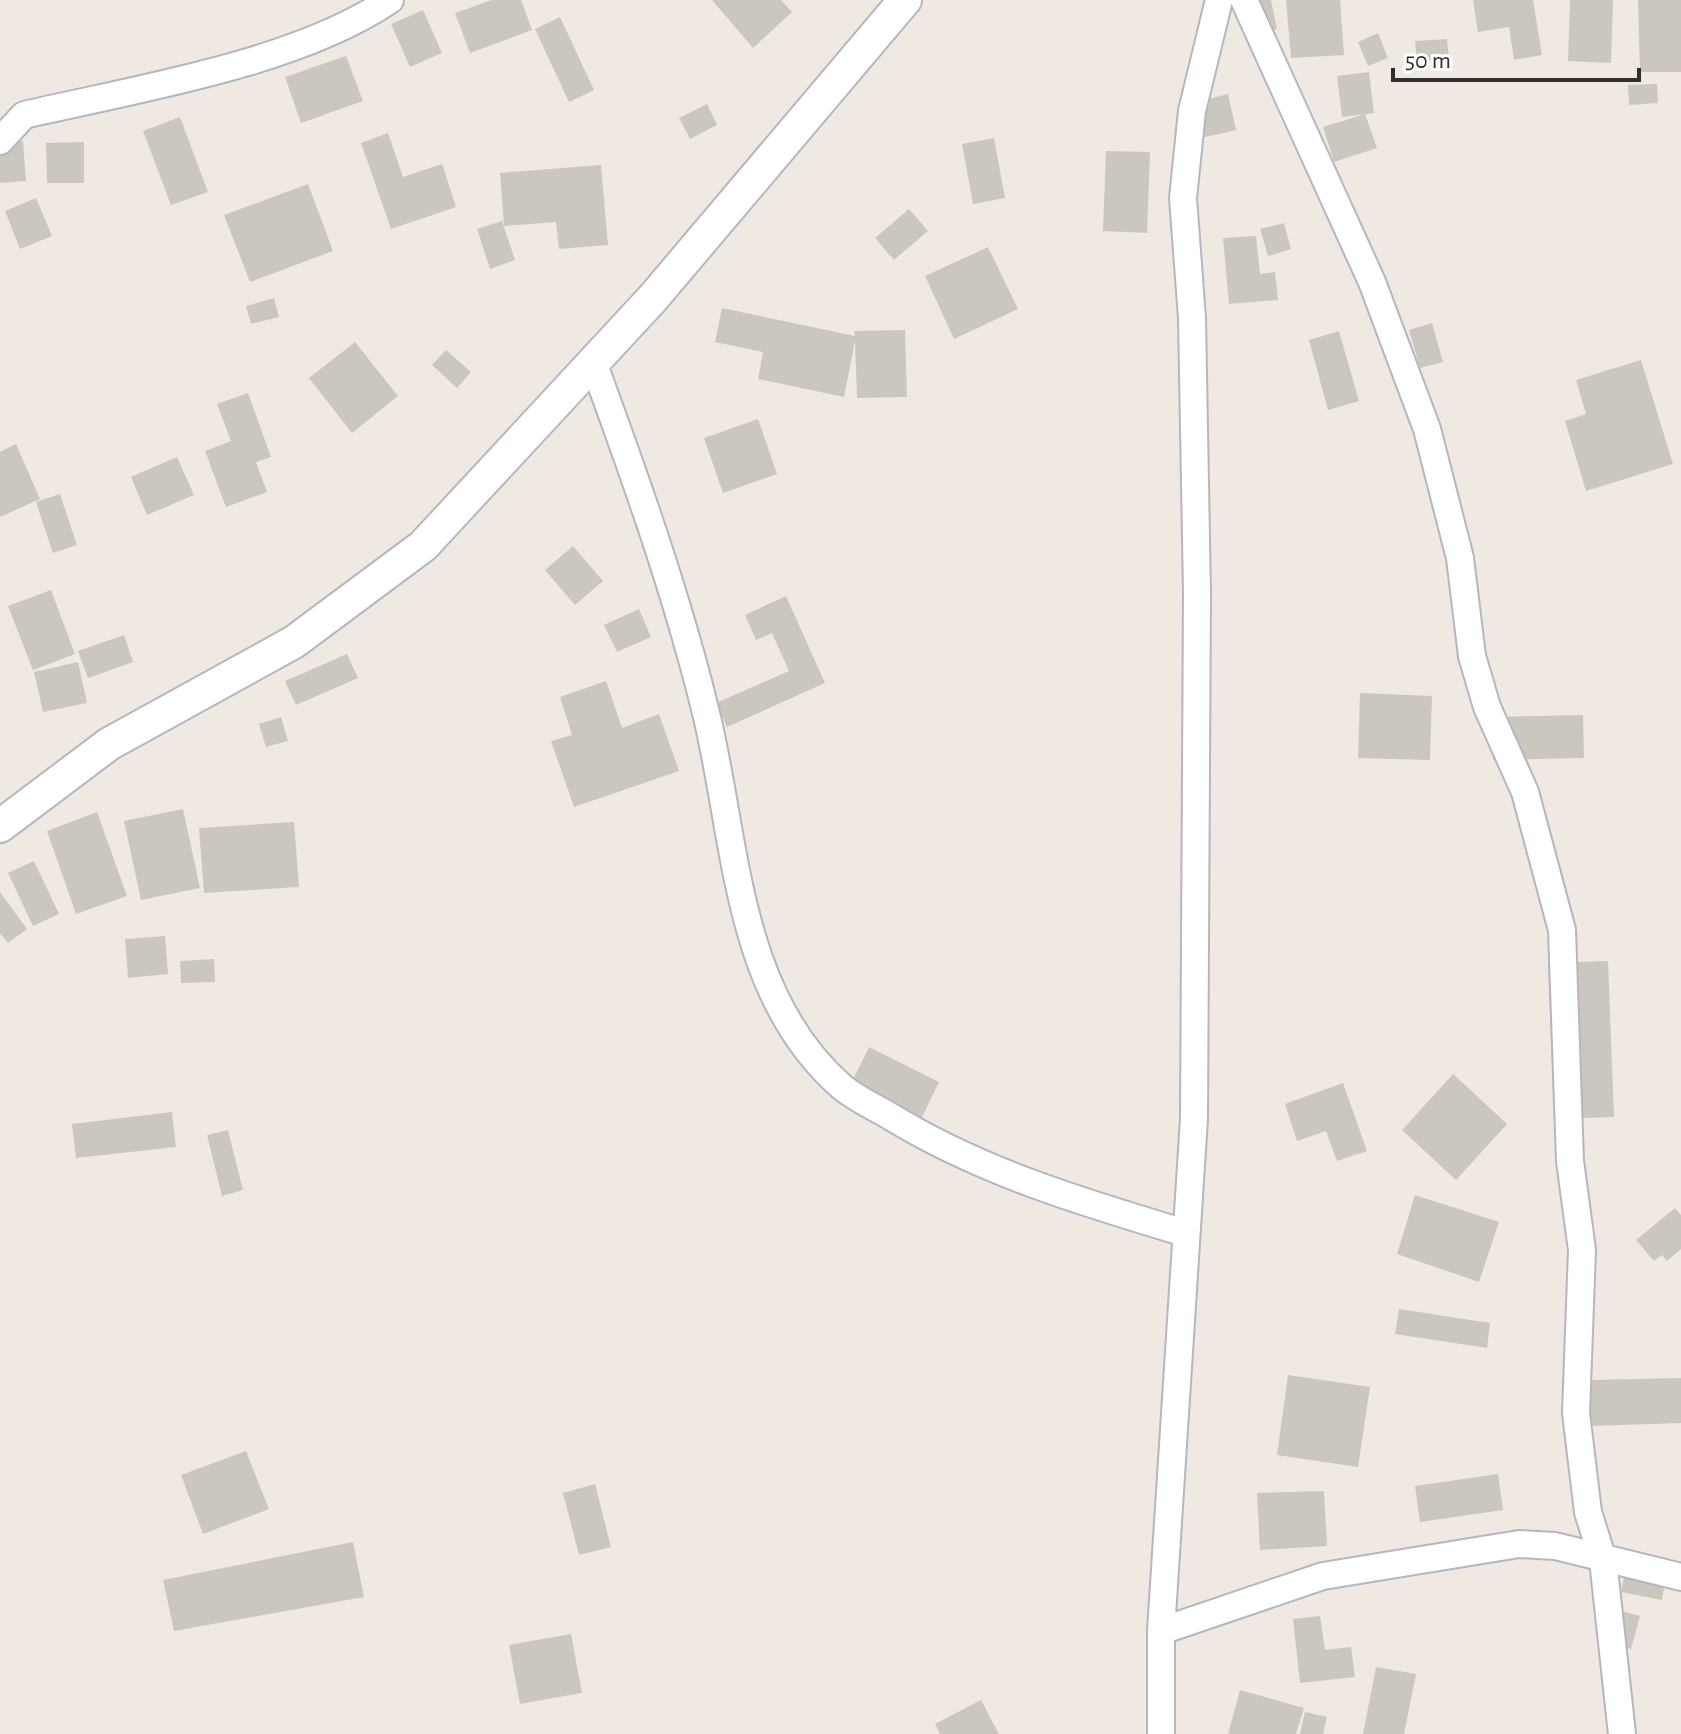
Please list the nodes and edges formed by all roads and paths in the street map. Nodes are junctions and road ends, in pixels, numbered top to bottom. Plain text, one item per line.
1 (390, 0) edge
2 (905, 0) edge
3 (1219, 0) edge
4 (1244, 0) edge
5 (0, 141) edge
6 (593, 362) junction
7 (0, 826) edge
8 (1185, 1233) junction
9 (1603, 1560) junction
10 (1681, 1577) edge
11 (1161, 1631) junction
12 (1161, 1734) edge
13 (1622, 1734) edge

1 - 5 street
2 - 6 street
3 - 8 street
4 - 9 street
6 - 7 street
6 - 8 street
8 - 11 street
9 - 10 street
9 - 11 street
9 - 13 street
11 - 12 street

